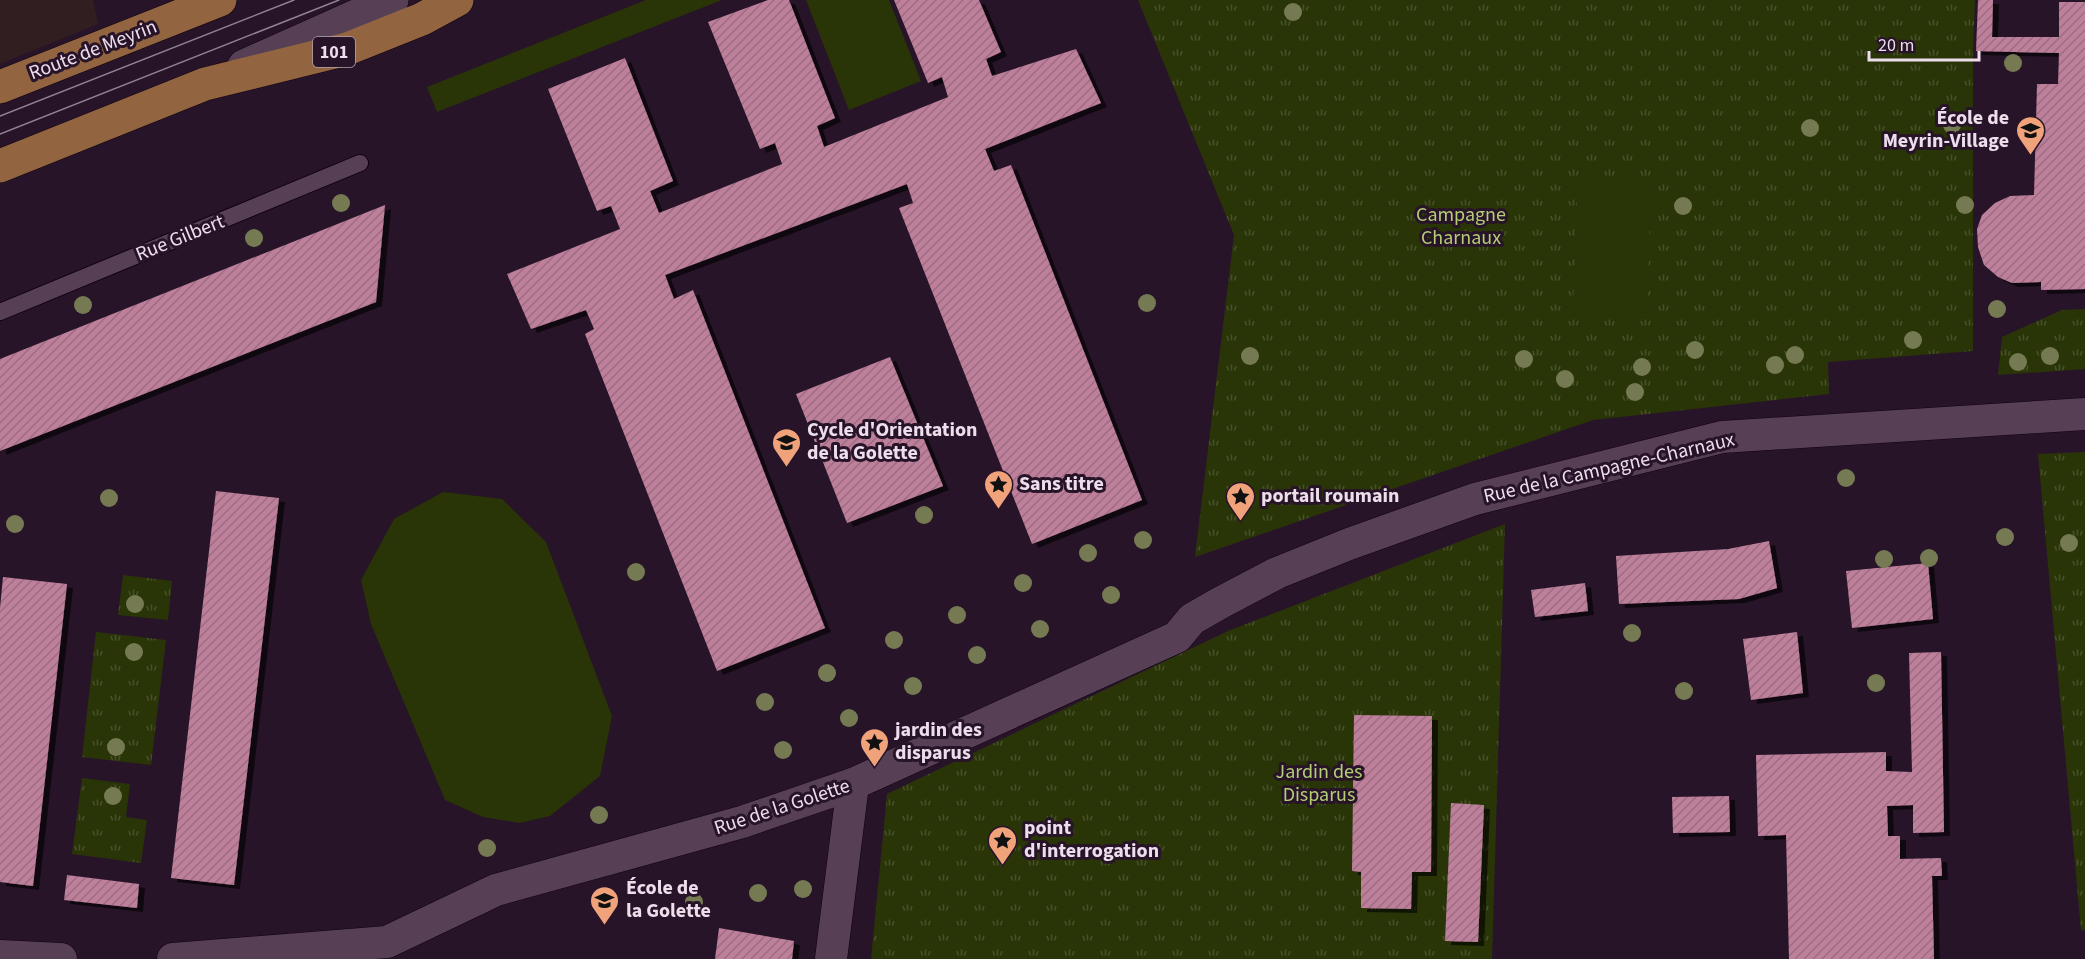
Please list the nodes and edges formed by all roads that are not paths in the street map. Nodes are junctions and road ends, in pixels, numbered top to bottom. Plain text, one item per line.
1 (220, 0) edge
2 (392, 0) edge
3 (457, 0) edge
4 (205, 84) junction
5 (0, 87) edge
6 (360, 163) dead end
7 (0, 166) edge
8 (0, 312) edge
9 (2085, 414) edge
10 (1192, 619) joint
11 (853, 784) junction
12 (0, 956) edge
13 (61, 959) edge
14 (173, 959) edge
15 (831, 959) edge

1 - 5 main road, Route de Meyrin
2 - 4 street
3 - 4 main road, 101
4 - 7 main road, 101
6 - 8 lane, Rue Gilbert
9 - 10 street, Rue de la Campagne-Charnaux
10 - 11 street, Rue de la Golette
11 - 14 street, Rue de la Golette
11 - 15 street
12 - 13 street

